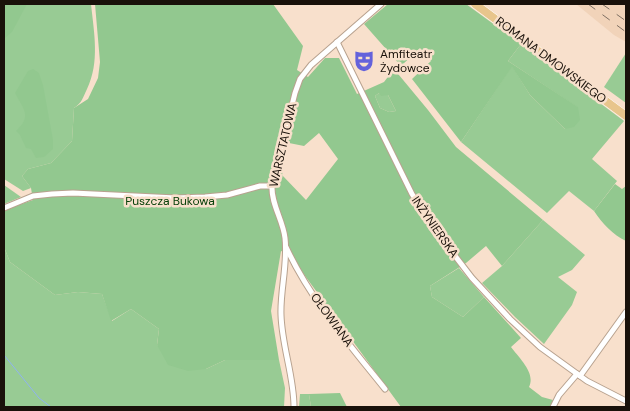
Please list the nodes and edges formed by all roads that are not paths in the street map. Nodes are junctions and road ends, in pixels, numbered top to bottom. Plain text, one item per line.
1 (381, 4) edge
2 (475, 4) edge
3 (336, 42) junction
4 (626, 116) edge
5 (272, 186) junction
6 (4, 208) edge
7 (286, 246) junction
8 (626, 312) edge
9 (578, 375) junction
10 (385, 388) dead end
11 (626, 401) edge
12 (294, 407) edge
13 (553, 407) edge

1 - 3 street, WARSZTATOWA
2 - 4 main road, ROMANA DMOWSKIEGO
3 - 5 street, WARSZTATOWA
3 - 9 street, INŻYNIERSKA
5 - 6 street
5 - 7 street, WARSZTATOWA
7 - 10 street, OŁOWIANA
7 - 12 street, WARSZTATOWA
8 - 9 street
9 - 11 street, INŻYNIERSKA
9 - 13 street

